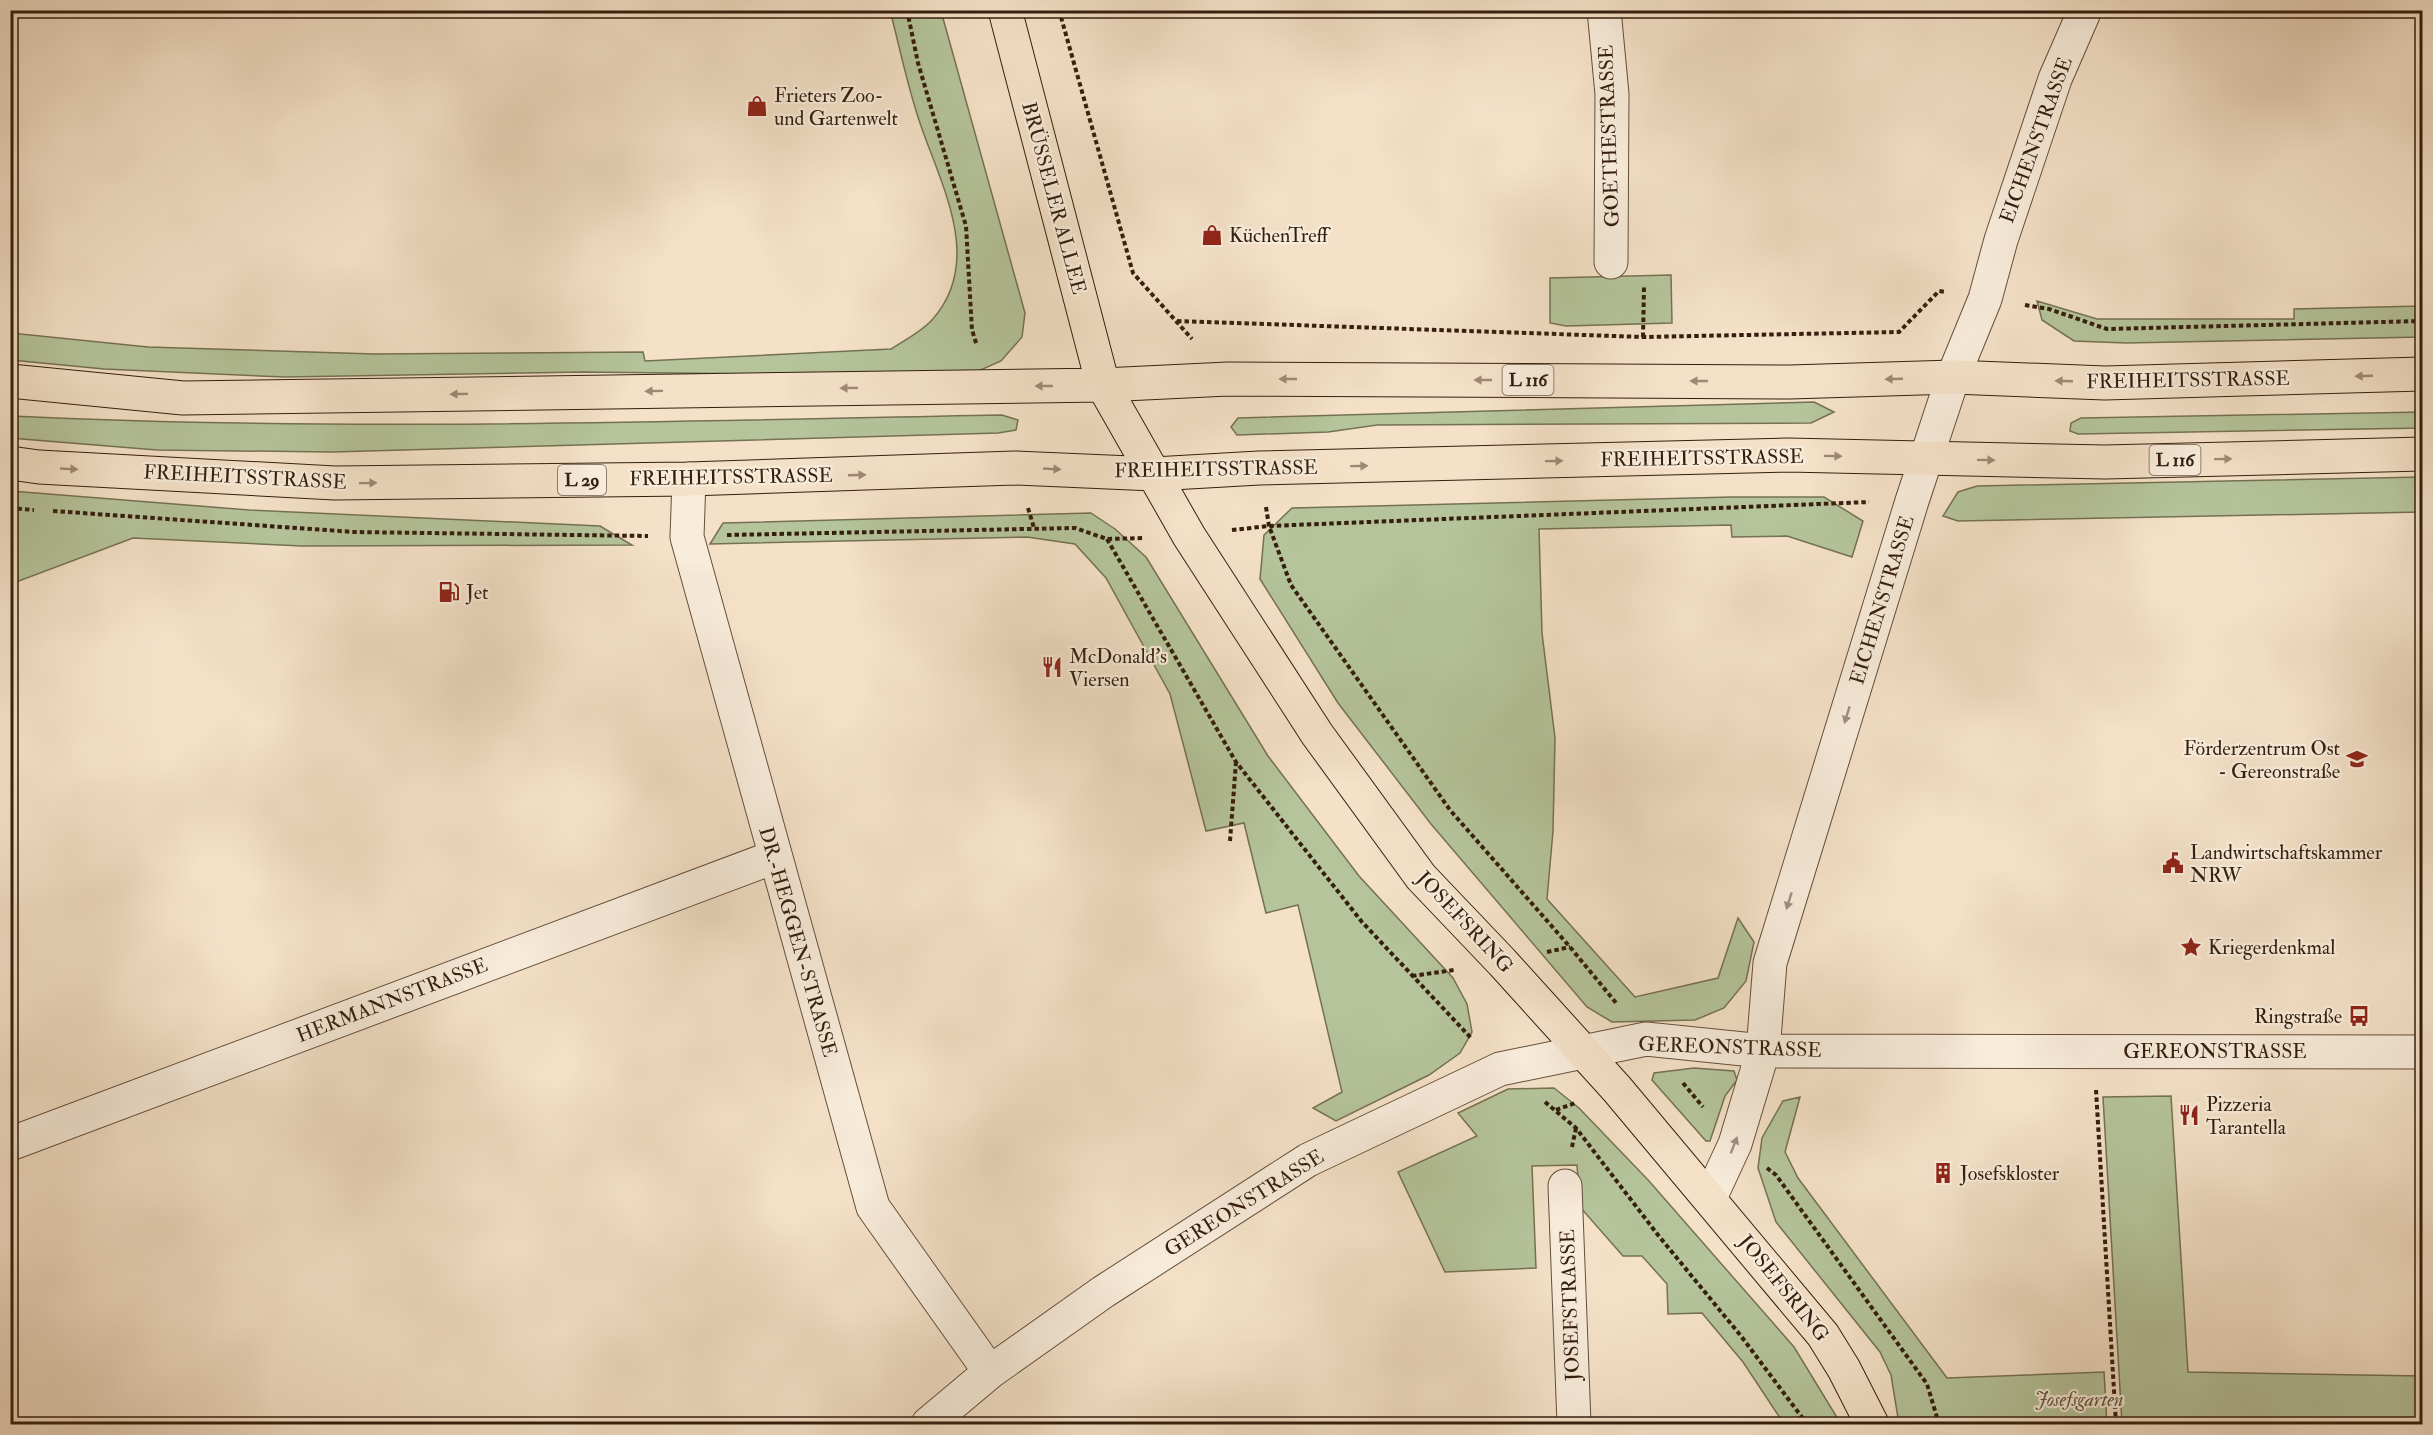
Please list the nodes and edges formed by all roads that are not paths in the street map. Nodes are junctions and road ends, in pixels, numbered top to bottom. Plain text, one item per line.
1 (1005, 10) edge
2 (1604, 10) edge
3 (2085, 10) edge
4 (1611, 262) dead end
5 (2422, 374) edge
6 (1953, 377) junction
7 (10, 381) edge
8 (1103, 385) junction
9 (2422, 454) edge
10 (1927, 458) junction
11 (10, 463) edge
12 (1154, 474) junction
13 (689, 478) junction
14 (774, 857) junction
15 (1581, 1051) junction
16 (1763, 1051) junction
17 (2422, 1052) edge
18 (10, 1144) edge
19 (1565, 1186) dead end
20 (1710, 1198) junction
21 (990, 1372) junction
22 (928, 1425) edge
23 (1574, 1425) edge
24 (1872, 1425) edge

1 - 8 main road, BRÜSSELER ALLEE
2 - 4 street, GOETHESTRASSE
3 - 6 street, EICHENSTRASSE
5 -> 6 main road, FREIHEITSSTRASSE / L 116
6 -> 8 main road, FREIHEITSSTRASSE / L 116
6 - 10 street, EICHENSTRASSE
8 -> 7 main road, FREIHEITSSTRASSE
8 - 12 main road, JOSEFSRING
10 -> 9 main road, FREIHEITSSTRASSE / L 116
12 -> 10 main road, FREIHEITSSTRASSE / L 116
10 -> 16 street, EICHENSTRASSE
11 -> 13 main road, FREIHEITSSTRASSE / L 29
13 -> 12 main road, FREIHEITSSTRASSE / L 29
12 - 15 main road, JOSEFSRING
13 - 14 street, DR.-HEGGEN-STRASSE
14 - 18 street, HERMANNSTRASSE
14 - 21 street, DR.-HEGGEN-STRASSE
15 - 16 street, GEREONSTRASSE
15 - 20 main road, JOSEFSRING
15 - 21 street, GEREONSTRASSE
16 - 17 street, GEREONSTRASSE
20 -> 16 street, EICHENSTRASSE
19 - 23 street, JOSEFSTRASSE
20 - 24 main road, JOSEFSRING
21 - 22 street, GEREONSTRASSE

